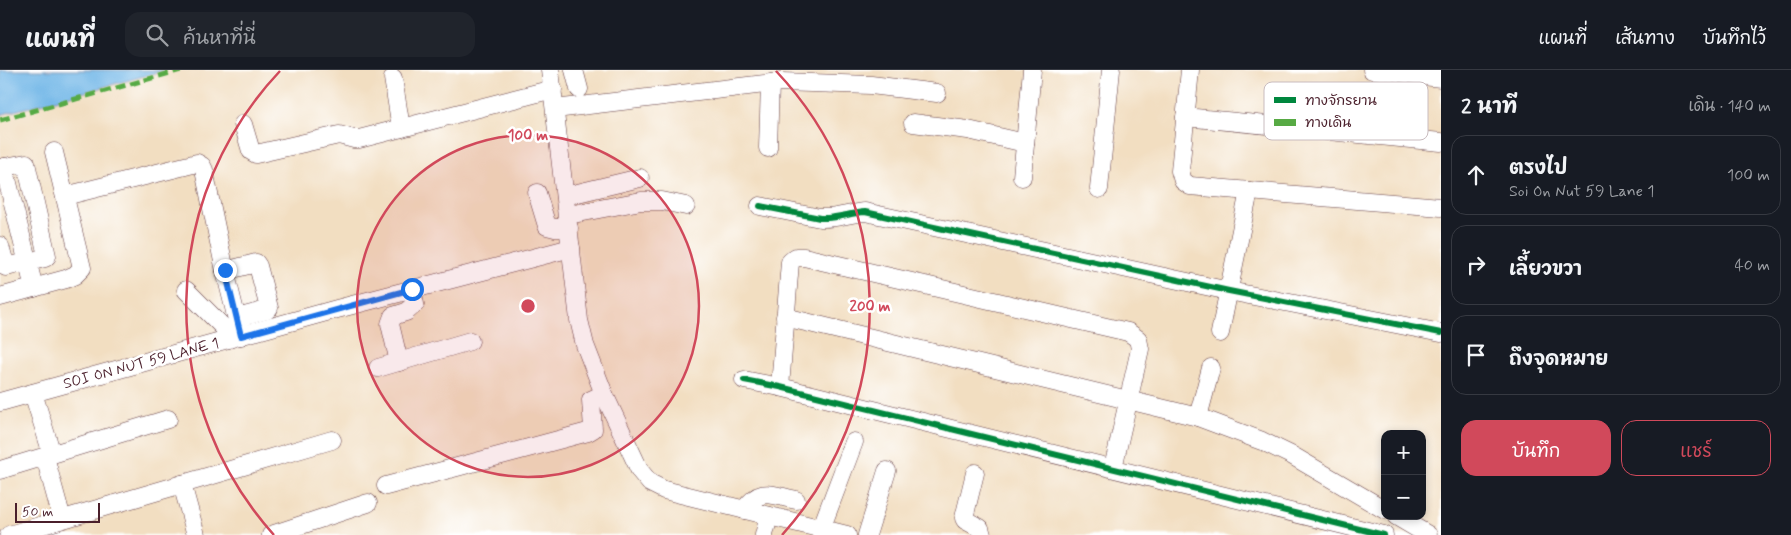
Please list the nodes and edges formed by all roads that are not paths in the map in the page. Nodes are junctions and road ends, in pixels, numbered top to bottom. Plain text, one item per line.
1 (551, 70) edge
2 (574, 70) edge
3 (1032, 70) edge
4 (1111, 70) edge
5 (1190, 70) edge
6 (1372, 70) edge
7 (872, 77) edge
8 (393, 78) dead end
9 (1441, 78) edge
10 (774, 82) junction
11 (553, 88) junction
12 (579, 89) dead end
13 (937, 93) dead end
14 (555, 109) junction
15 (1185, 117) junction
16 (913, 123) dead end
17 (243, 124) dead end
18 (1264, 125) edge
19 (401, 128) junction
20 (1421, 140) edge
21 (1441, 142) edge
22 (1025, 143) junction
23 (768, 148) dead end
24 (54, 152) dead end
25 (2, 167) edge
26 (1022, 177) dead end
27 (640, 178) dead end
28 (1099, 189) dead end
29 (1249, 191) junction
30 (537, 193) dead end
31 (65, 196) junction
32 (565, 196) junction
33 (686, 206) dead end
34 (760, 206) dead end
35 (1441, 207) edge
36 (568, 222) junction
37 (0, 246) edge
38 (571, 248) junction
39 (28, 262) junction
40 (225, 270) junction
41 (34, 288) junction
42 (412, 289) junction
43 (186, 290) dead end
44 (1228, 291) junction
45 (0, 297) edge
46 (785, 317) junction
47 (237, 318) junction
48 (1220, 333) dead end
49 (1441, 333) edge
50 (235, 338) junction
51 (470, 341) dead end
52 (399, 362) junction
53 (378, 368) dead end
54 (1211, 368) dead end
55 (744, 380) dead end
56 (780, 387) junction
57 (33, 393) junction
58 (604, 394) junction
59 (1129, 400) junction
60 (0, 402) edge
61 (1198, 417) junction
62 (168, 419) dead end
63 (332, 440) dead end
64 (854, 442) dead end
65 (48, 455) junction
66 (1113, 468) junction
67 (0, 470) edge
68 (887, 472) dead end
69 (975, 473) dead end
70 (182, 484) junction
71 (386, 486) dead end
72 (796, 500) dead end
73 (368, 504) dead end
74 (1381, 508) edge
75 (744, 510) junction
76 (769, 516) junction
77 (62, 519) junction
78 (1403, 520) edge
79 (821, 529) junction
80 (9, 535) edge
81 (196, 535) edge
82 (271, 535) edge
83 (764, 535) edge
84 (847, 535) edge
85 (867, 535) edge
86 (982, 535) edge
87 (1384, 535) edge
88 (1428, 535) edge

1 - 11 street
2 - 12 street
3 - 22 street
4 - 28 street
5 - 15 street
6 - 9 street
7 - 10 street
7 - 13 street
8 - 19 street
10 - 14 street
10 - 23 street
11 - 14 street
11 - 19 street
14 - 32 street
15 - 18 street
15 - 29 street
16 - 22 street
17 - 19 street
20 - 21 street
22 - 26 street
24 - 31 street
25 - 39 street
27 - 32 street
29 - 35 street
29 - 44 street
30 - 36 street
31 - 40 street
31 - 41 street
32 - 36 street
33 - 36 street
34 - 44 street
36 - 38 street
37 - 39 street
38 - 42 street, SOI ON NUT 59 LANE 1
38 - 58 street
39 - 41 street
40 - 47 street
40 - 47 street
41 - 45 street
42 - 50 street, SOI ON NUT 59 LANE 1
42 - 52 street
43 - 50 street
44 - 48 street
44 - 49 street
46 - 56 street
46 - 59 street
46 - 59 street
47 - 50 street
50 - 57 street, SOI ON NUT 59 LANE 1
51 - 52 street
52 - 53 street
54 - 61 street
55 - 56 street
56 - 66 street
57 - 60 street, SOI ON NUT 59 LANE 1
57 - 65 street
58 - 71 street
58 - 75 street
59 - 61 street
59 - 66 street
61 - 74 street
62 - 65 street
63 - 70 street
64 - 79 street
65 - 67 street
65 - 77 street
66 - 87 street
68 - 85 street
69 - 86 street
70 - 77 street
70 - 81 street
72 - 75 street
73 - 82 street
75 - 76 street
76 - 79 street
76 - 83 street
77 - 80 street
78 - 88 street
79 - 84 street

